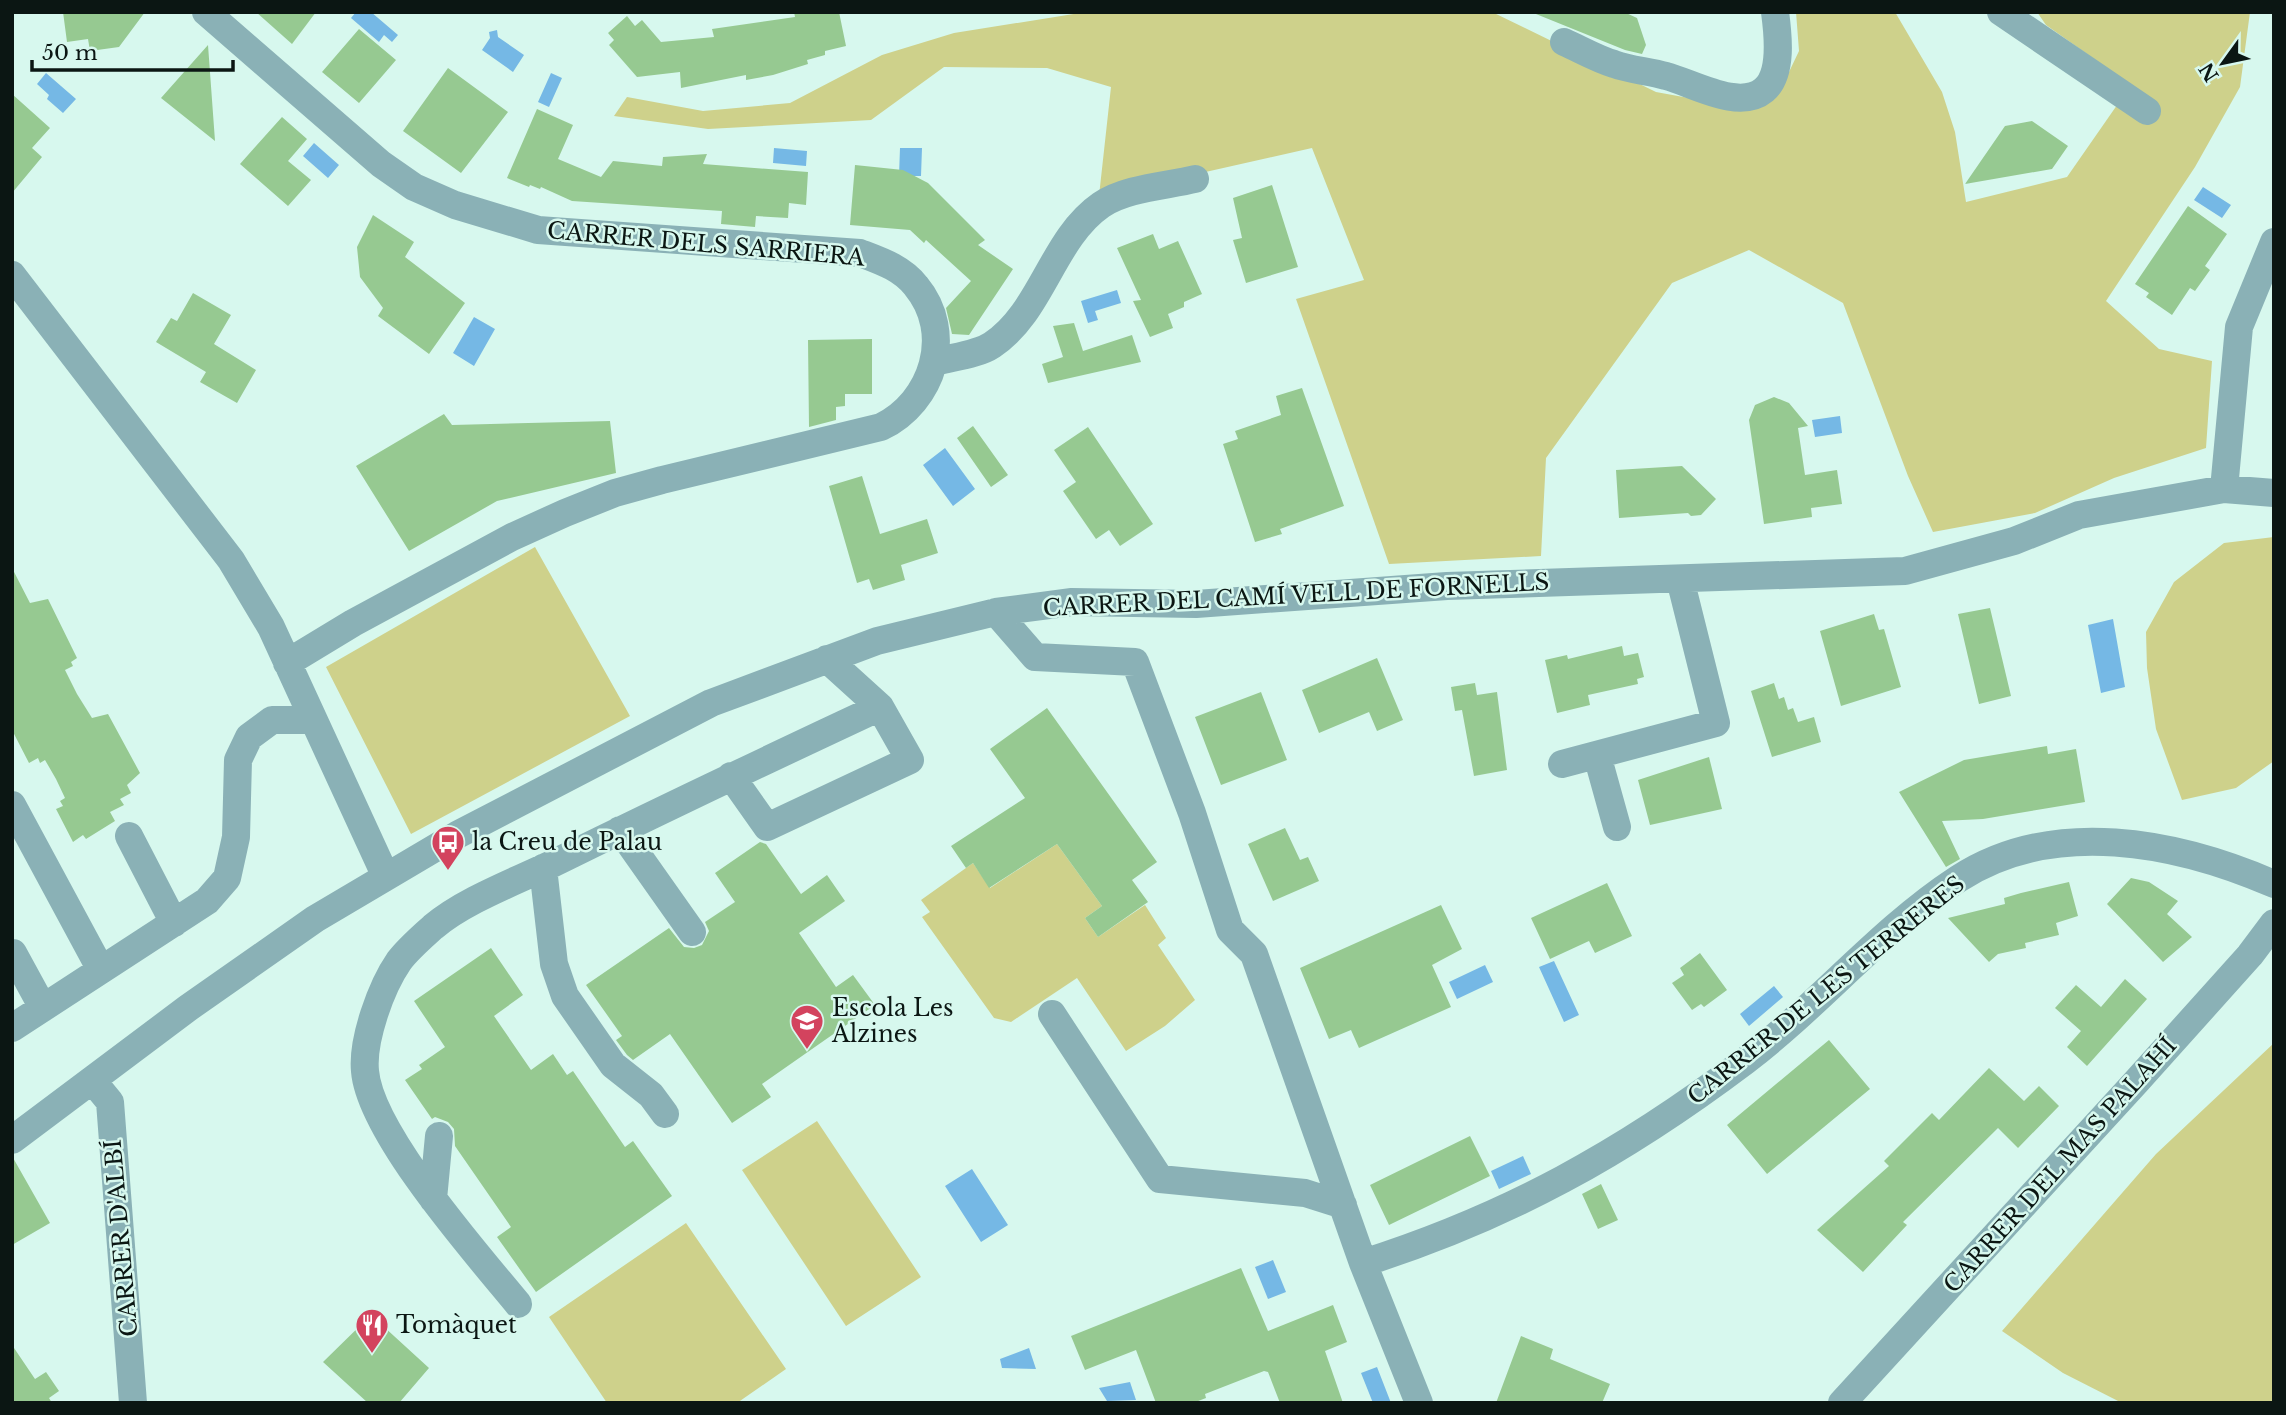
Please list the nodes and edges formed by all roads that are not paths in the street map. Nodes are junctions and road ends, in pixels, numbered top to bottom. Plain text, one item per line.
1 (206, 12) edge
2 (1775, 12) edge
3 (2002, 13) edge
4 (1564, 42) dead end
5 (2147, 111) dead end
6 (1195, 179) dead end
7 (2274, 242) edge
8 (12, 275) edge
9 (935, 362) junction
10 (2224, 489) junction
11 (2274, 493) edge
12 (1680, 579) junction
13 (996, 612) junction
14 (827, 659) junction
15 (287, 663) junction
16 (880, 707) junction
17 (312, 720) junction
18 (1597, 755) junction
19 (1562, 764) dead end
20 (731, 775) junction
21 (12, 805) edge
22 (1617, 827) dead end
23 (620, 831) junction
24 (129, 836) dead end
25 (543, 868) junction
26 (386, 877) junction
27 (2274, 884) edge
28 (174, 923) junction
29 (2274, 923) edge
30 (692, 932) dead end
31 (13, 953) edge
32 (101, 970) junction
33 (43, 1008) junction
34 (1052, 1014) dead end
35 (12, 1028) edge
36 (92, 1080) junction
37 (665, 1114) dead end
38 (439, 1136) dead end
39 (12, 1140) edge
40 (433, 1199) junction
41 (1343, 1205) junction
42 (1363, 1263) junction
43 (518, 1304) dead end
44 (133, 1403) edge
45 (1419, 1403) edge
46 (1842, 1403) edge

1 - 9 street, CARRER DELS SARRIERA
2 - 4 street
3 - 5 street
6 - 9 street
7 - 10 street
8 - 15 street
9 - 15 street, CARRER DELS SARRIERA
10 - 11 street, CARRER DEL CAMÍ VELL DE FORNELLS
10 - 12 street, CARRER DEL CAMÍ VELL DE FORNELLS
12 - 13 street, CARRER DEL CAMÍ VELL DE FORNELLS
12 - 18 street
13 - 14 street, CARRER DEL CAMÍ VELL DE FORNELLS
13 - 41 street
14 - 16 street
14 - 26 street, CARRER DEL CAMÍ VELL DE FORNELLS
15 - 17 street
16 - 20 street
16 - 20 street
17 - 26 street
17 - 28 street
18 - 19 street
18 - 22 street
20 - 23 street
21 - 32 street
23 - 25 street
23 - 30 street
24 - 28 street
25 - 37 street
25 - 40 street
26 - 36 street, CARRER DEL CAMÍ VELL DE FORNELLS
27 - 42 street, CARRER DE LES TERRERES
28 - 32 street
29 - 46 street, CARRER DEL MAS PALAHÍ
31 - 33 street
32 - 33 street
33 - 35 street
34 - 41 street
36 - 39 street, CARRER DEL CAMÍ VELL DE FORNELLS
36 - 44 street, CARRER D'ALBÍ
38 - 40 street
40 - 43 street
41 - 42 street
42 - 45 street

